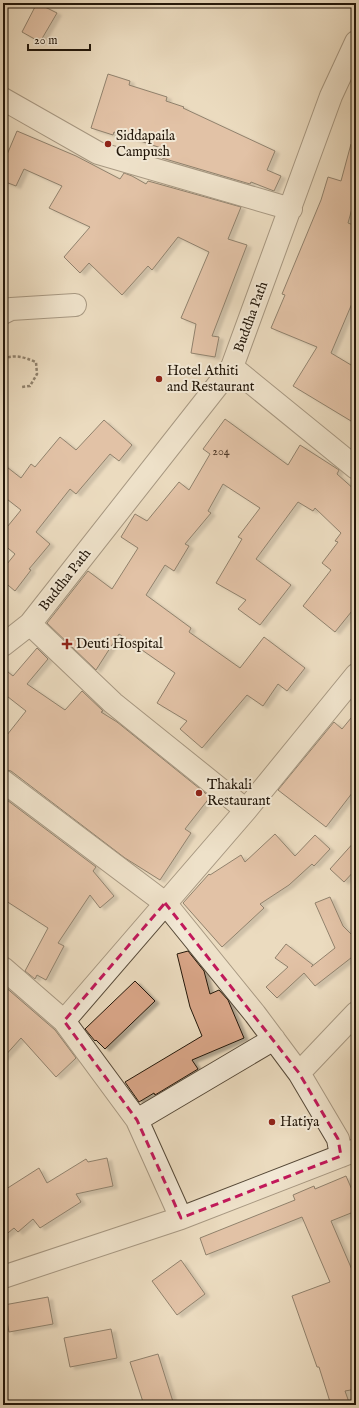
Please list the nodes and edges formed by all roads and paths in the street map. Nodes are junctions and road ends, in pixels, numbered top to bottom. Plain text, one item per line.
1 (356, 42) edge
2 (3, 98) edge
3 (291, 209) junction
4 (75, 305) dead end
5 (3, 313) edge
6 (3, 359) edge
7 (232, 367) junction
8 (22, 387) dead end
9 (356, 468) edge
10 (30, 624) junction
11 (3, 645) edge
12 (356, 675) edge
13 (3, 781) edge
14 (246, 810) junction
15 (165, 904) junction
16 (3, 968) edge
17 (356, 1013) edge
18 (64, 1021) junction
19 (274, 1039) junction
20 (299, 1073) junction
21 (137, 1120) junction
22 (349, 1153) edge
23 (181, 1218) junction
24 (3, 1277) edge

1 - 3 street, Buddha Path
2 - 3 street
3 - 7 street, Buddha Path
4 - 5 street
6 - 8 path
7 - 9 street
7 - 10 street, Buddha Path
10 - 11 street, Buddha Path
10 - 14 street
12 - 14 street
13 - 15 street
14 - 15 street
15 - 18 street
15 - 19 street
16 - 18 street
17 - 20 street
18 - 21 street
19 - 20 street
19 - 21 street
20 - 22 street
21 - 23 street
22 - 23 street
23 - 24 street

